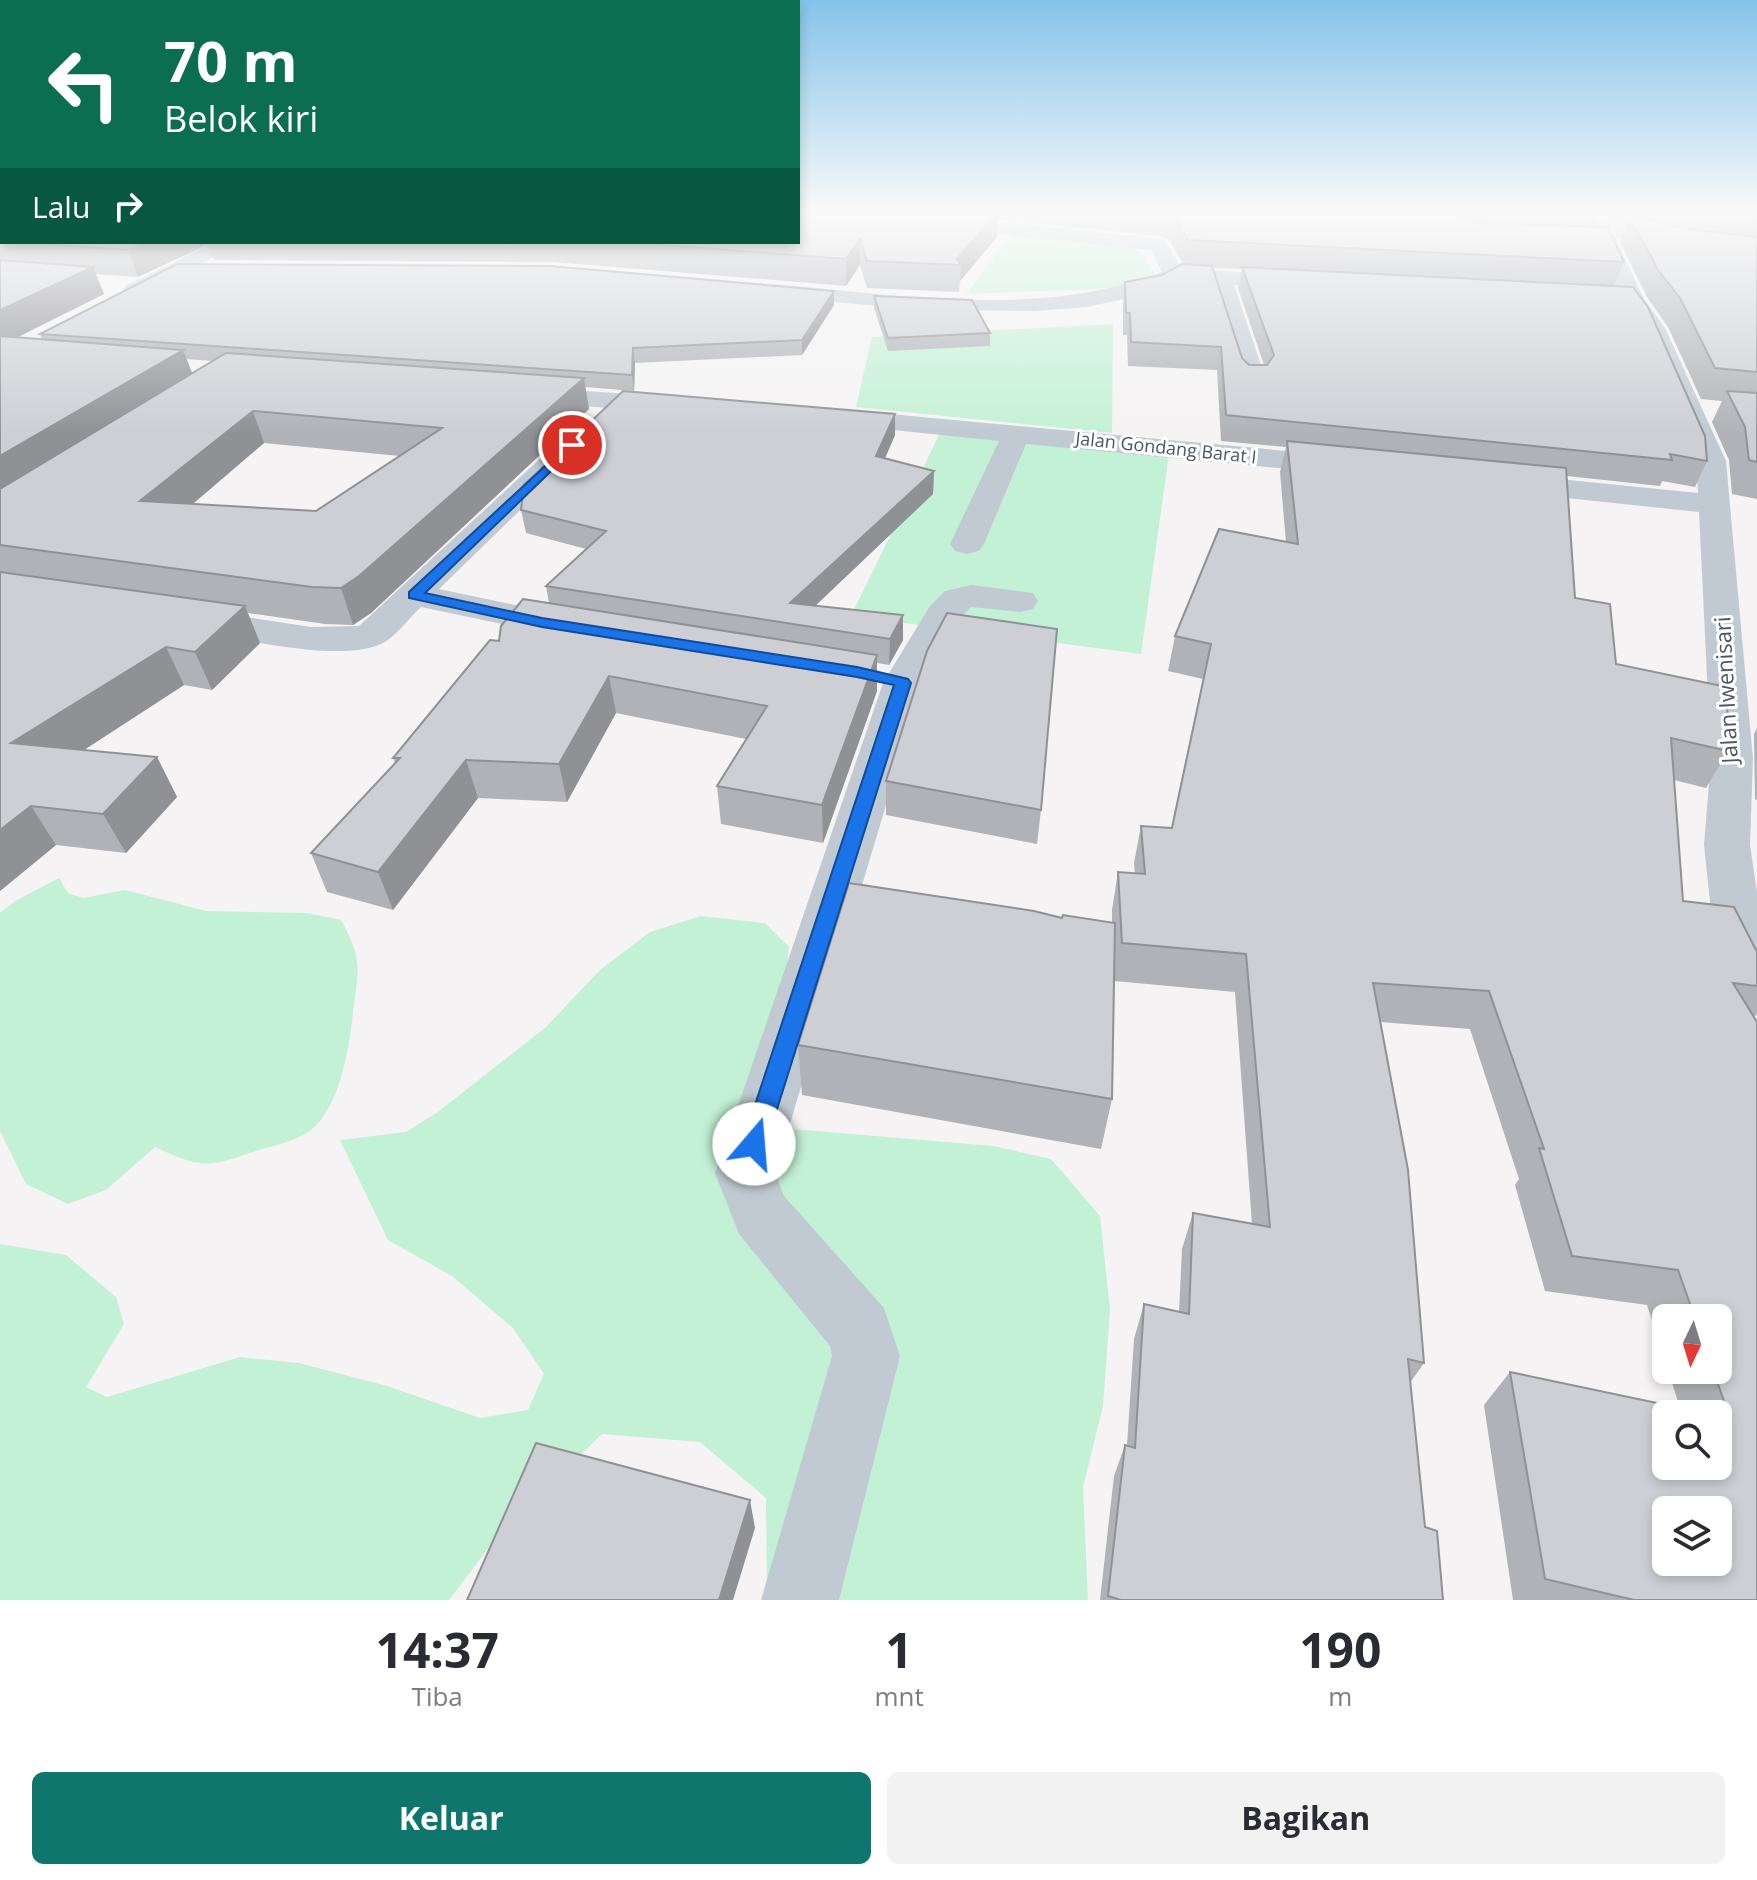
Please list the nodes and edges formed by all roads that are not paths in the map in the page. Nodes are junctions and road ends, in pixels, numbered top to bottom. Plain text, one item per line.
1 (145, 286) edge
2 (1154, 286) edge
3 (1223, 286) edge
4 (1625, 286) edge
5 (748, 289) edge
6 (112, 293) edge
7 (1604, 298) edge
8 (1633, 300) junction
9 (1253, 380) edge
10 (507, 393) edge
11 (617, 402) junction
12 (706, 408) edge
13 (811, 415) edge
14 (1016, 434) junction
15 (1373, 469) edge
16 (1481, 480) edge
17 (1714, 504) junction
18 (967, 544) dead end
19 (415, 595) junction
20 (1020, 601) dead end
21 (155, 614) edge
22 (603, 632) edge
23 (1757, 969) edge
24 (800, 1600) edge

1 - 6 street
2 - 5 street
3 - 9 street
4 - 8 street, Jalan Iwenisari
7 - 8 street
8 - 17 street, Jalan Iwenisari
10 - 11 street
11 - 12 street
11 - 19 street
13 - 14 street, Jalan Gondang Barat I
14 - 15 street, Jalan Gondang Barat I
14 - 18 street
16 - 17 street
17 - 23 street, Jalan Iwenisari
19 - 21 street
19 - 22 street
20 - 24 street

